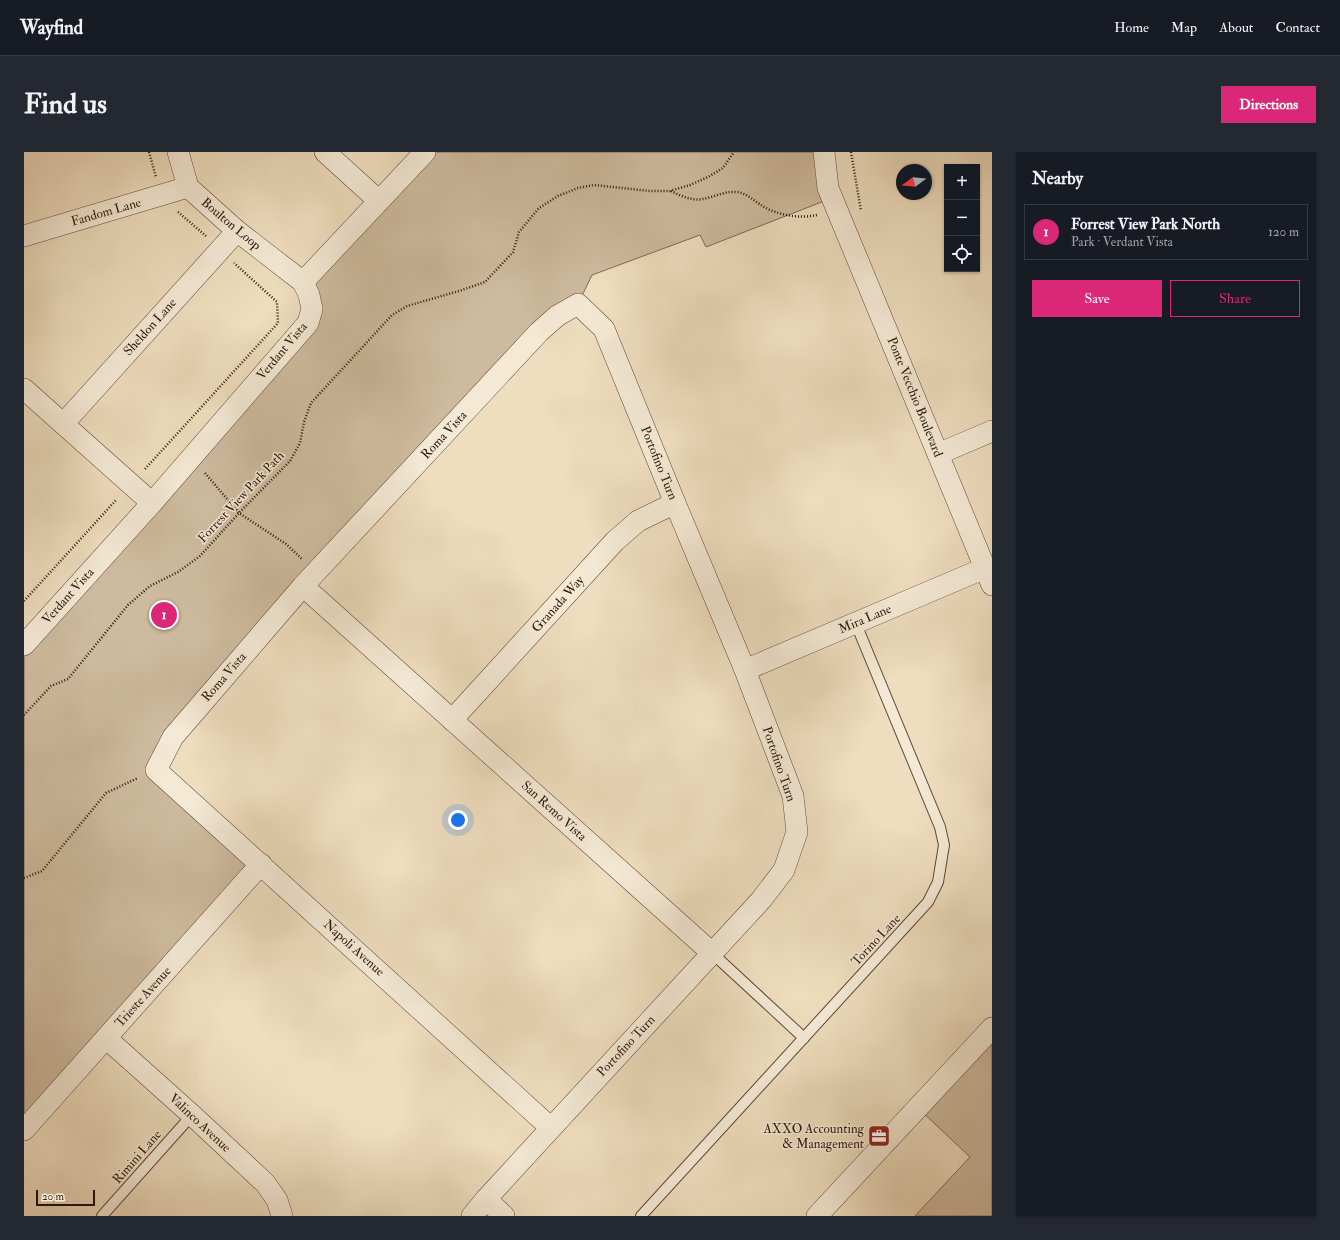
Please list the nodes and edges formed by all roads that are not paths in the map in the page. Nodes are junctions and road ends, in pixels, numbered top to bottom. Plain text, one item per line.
1 (178, 152) edge
2 (325, 152) edge
3 (425, 152) edge
4 (824, 152) edge
5 (188, 188) junction
6 (380, 201) junction
7 (237, 231) junction
8 (24, 236) edge
9 (303, 282) junction
10 (578, 304) joint
11 (24, 389) edge
12 (64, 423) junction
13 (992, 430) edge
14 (938, 454) junction
15 (152, 503) junction
16 (675, 503) junction
17 (989, 576) edge
18 (309, 579) junction
19 (856, 624) junction
20 (24, 645) edge
21 (745, 670) junction
22 (452, 720) junction
23 (156, 770) joint
24 (261, 864) junction
25 (712, 953) junction
26 (992, 1028) edge
27 (106, 1038) junction
28 (804, 1038) junction
29 (192, 1115) junction
30 (551, 1128) junction
31 (24, 1130) edge
32 (486, 1199) junction
33 (102, 1216) edge
34 (282, 1216) edge
35 (472, 1216) edge
36 (504, 1216) edge
37 (641, 1216) edge
38 (817, 1216) edge

1 - 5 street
2 - 6 street
3 - 6 street
4 - 14 street, Ponte Vecchio Boulevard
5 - 7 street, Boulton Loop
5 - 8 street, Fandom Lane
6 - 9 street
7 - 9 street, Boulton Loop
7 - 12 street, Sheldon Lane
9 - 15 street, Verdant Vista
10 - 16 street, Portofino Turn
10 - 18 street, Roma Vista
11 - 12 street
12 - 15 street
13 - 14 street
14 - 17 street, Ponte Vecchio Boulevard
15 - 20 street, Verdant Vista
16 - 21 street, Portofino Turn
16 - 22 street, Granada Way
17 - 19 street, Mira Lane
18 - 22 street, San Remo Vista
18 - 23 street, Roma Vista
19 - 21 street, Mira Lane
19 - 28 lane, Torino Lane
21 - 25 street, Portofino Turn
22 - 25 street, San Remo Vista
23 - 24 street, Napoli Avenue
24 - 27 street, Trieste Avenue
24 - 30 street, Napoli Avenue
25 - 28 lane, San Remo Vista
25 - 30 street, Portofino Turn
26 - 38 street
27 - 29 street, Valinco Avenue
27 - 31 street, Trieste Avenue
28 - 37 lane, Torino Lane
29 - 33 lane, Rimini Lane
29 - 34 street, Valinco Avenue
30 - 32 street, Portofino Turn
32 - 35 street, Portofino Turn
32 - 36 street

